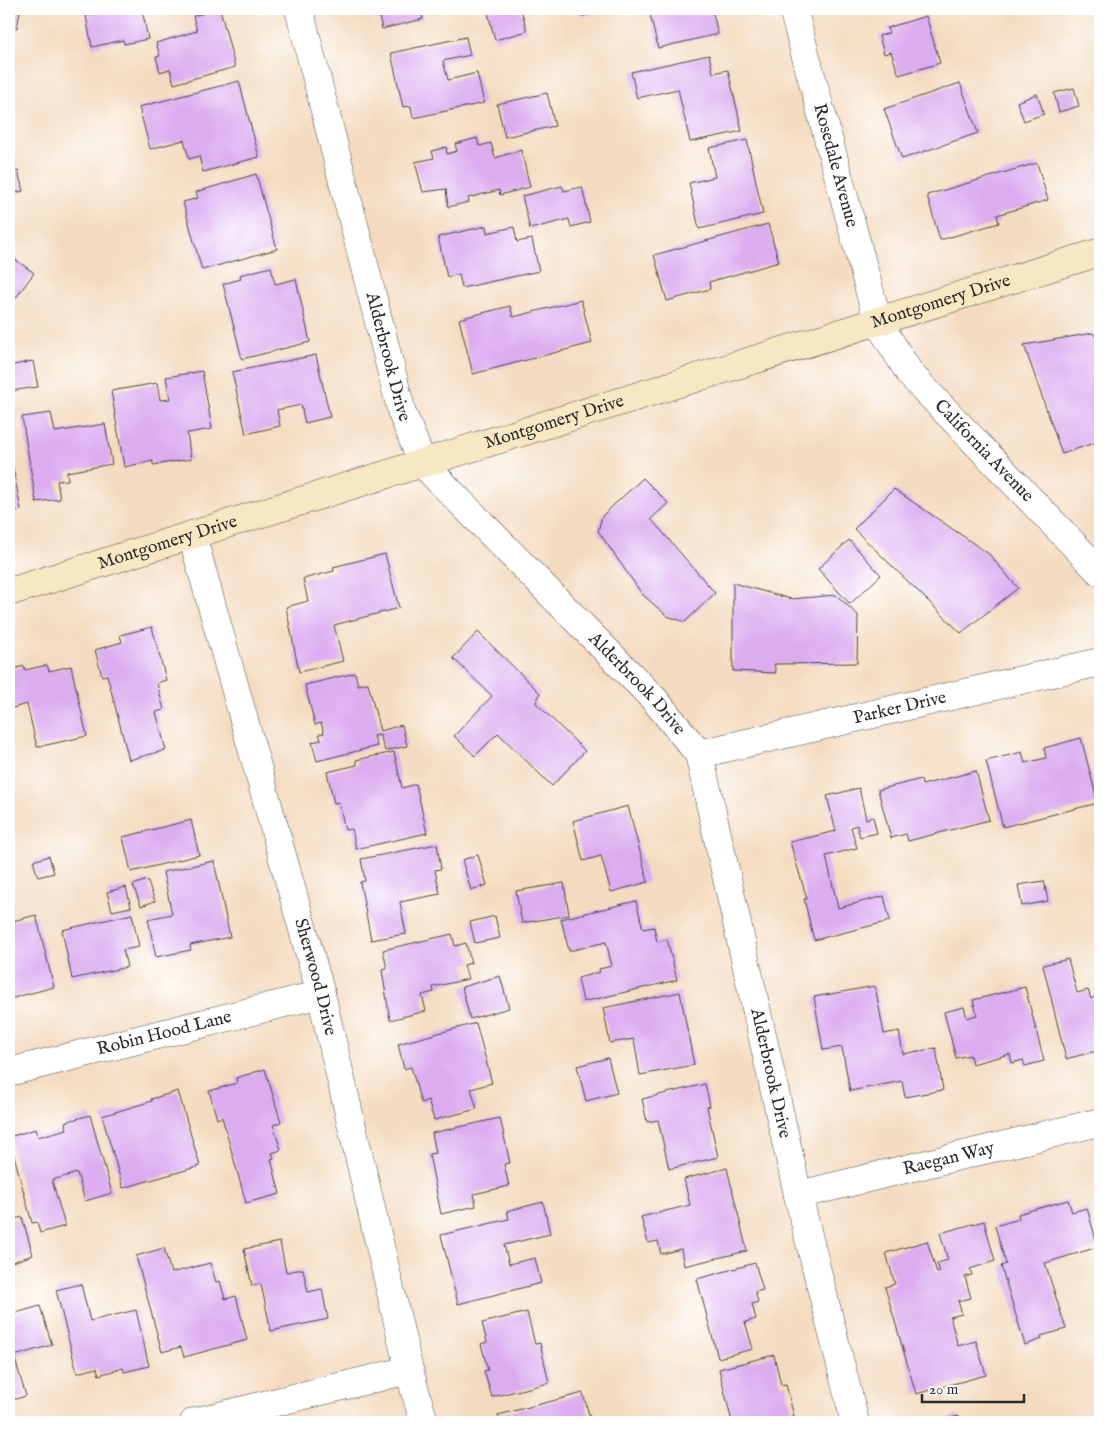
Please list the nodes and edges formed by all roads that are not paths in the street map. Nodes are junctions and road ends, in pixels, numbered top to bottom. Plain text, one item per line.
1 (300, 9) edge
2 (793, 9) edge
3 (1100, 252) edge
4 (878, 322) junction
5 (423, 464) junction
6 (192, 535) junction
7 (1100, 572) edge
8 (9, 592) edge
9 (1100, 662) edge
10 (699, 754) junction
11 (320, 994) junction
12 (9, 1072) edge
13 (1100, 1122) edge
14 (798, 1195) junction
15 (409, 1370) junction
16 (194, 1422) edge
17 (424, 1422) edge
18 (855, 1422) edge

1 - 5 street, Alderbrook Drive
2 - 4 street, Rosedale Avenue
3 - 4 main road, Montgomery Drive
4 - 5 main road, Montgomery Drive
4 - 7 street, California Avenue
5 - 6 main road, Montgomery Drive
5 - 10 street, Alderbrook Drive
6 - 8 main road, Montgomery Drive
6 - 11 street, Sherwood Drive
9 - 10 street, Parker Drive
10 - 14 street, Alderbrook Drive
11 - 12 street, Robin Hood Lane
11 - 15 street, Sherwood Drive
13 - 14 street, Raegan Way
14 - 18 street, Alderbrook Drive
15 - 16 street
15 - 17 street, Sherwood Drive

